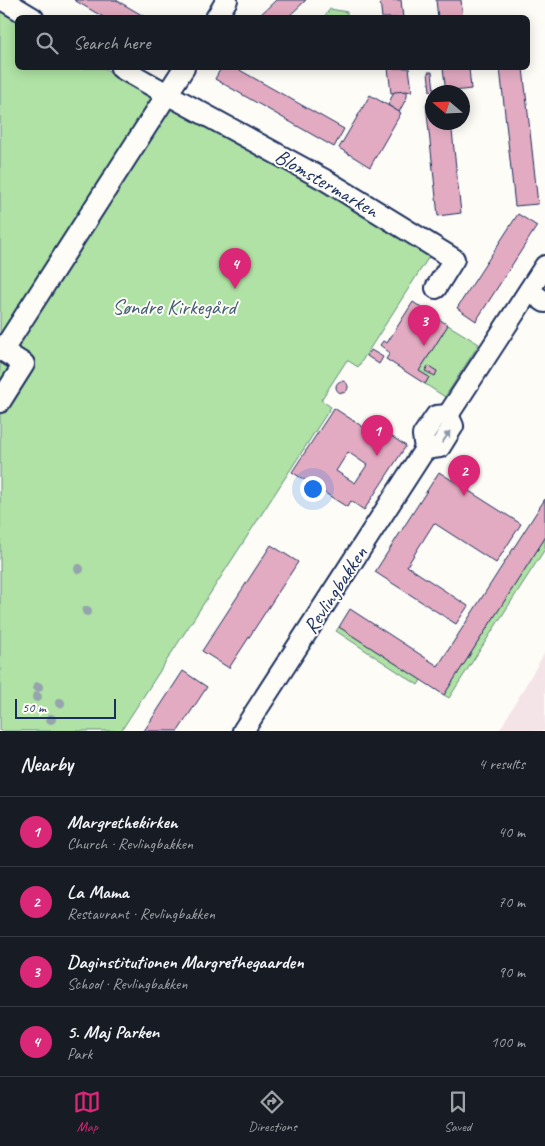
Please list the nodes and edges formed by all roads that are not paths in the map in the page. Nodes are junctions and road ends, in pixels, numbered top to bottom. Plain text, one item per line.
1 (3, 0) edge
2 (227, 0) edge
3 (28, 15) edge
4 (218, 15) edge
5 (124, 70) edge
6 (183, 70) edge
7 (167, 94) junction
8 (545, 266) edge
9 (436, 288) dead end
10 (537, 297) edge
11 (1, 350) edge
12 (0, 402) edge
13 (243, 731) edge

1 - 3 street
2 - 4 street
5 - 7 street, Blomstermarken
6 - 7 street
7 - 9 street, Blomstermarken
7 - 11 street
8 - 10 street, Revlingbakken
10 - 13 street, Revlingbakken
11 - 12 street

